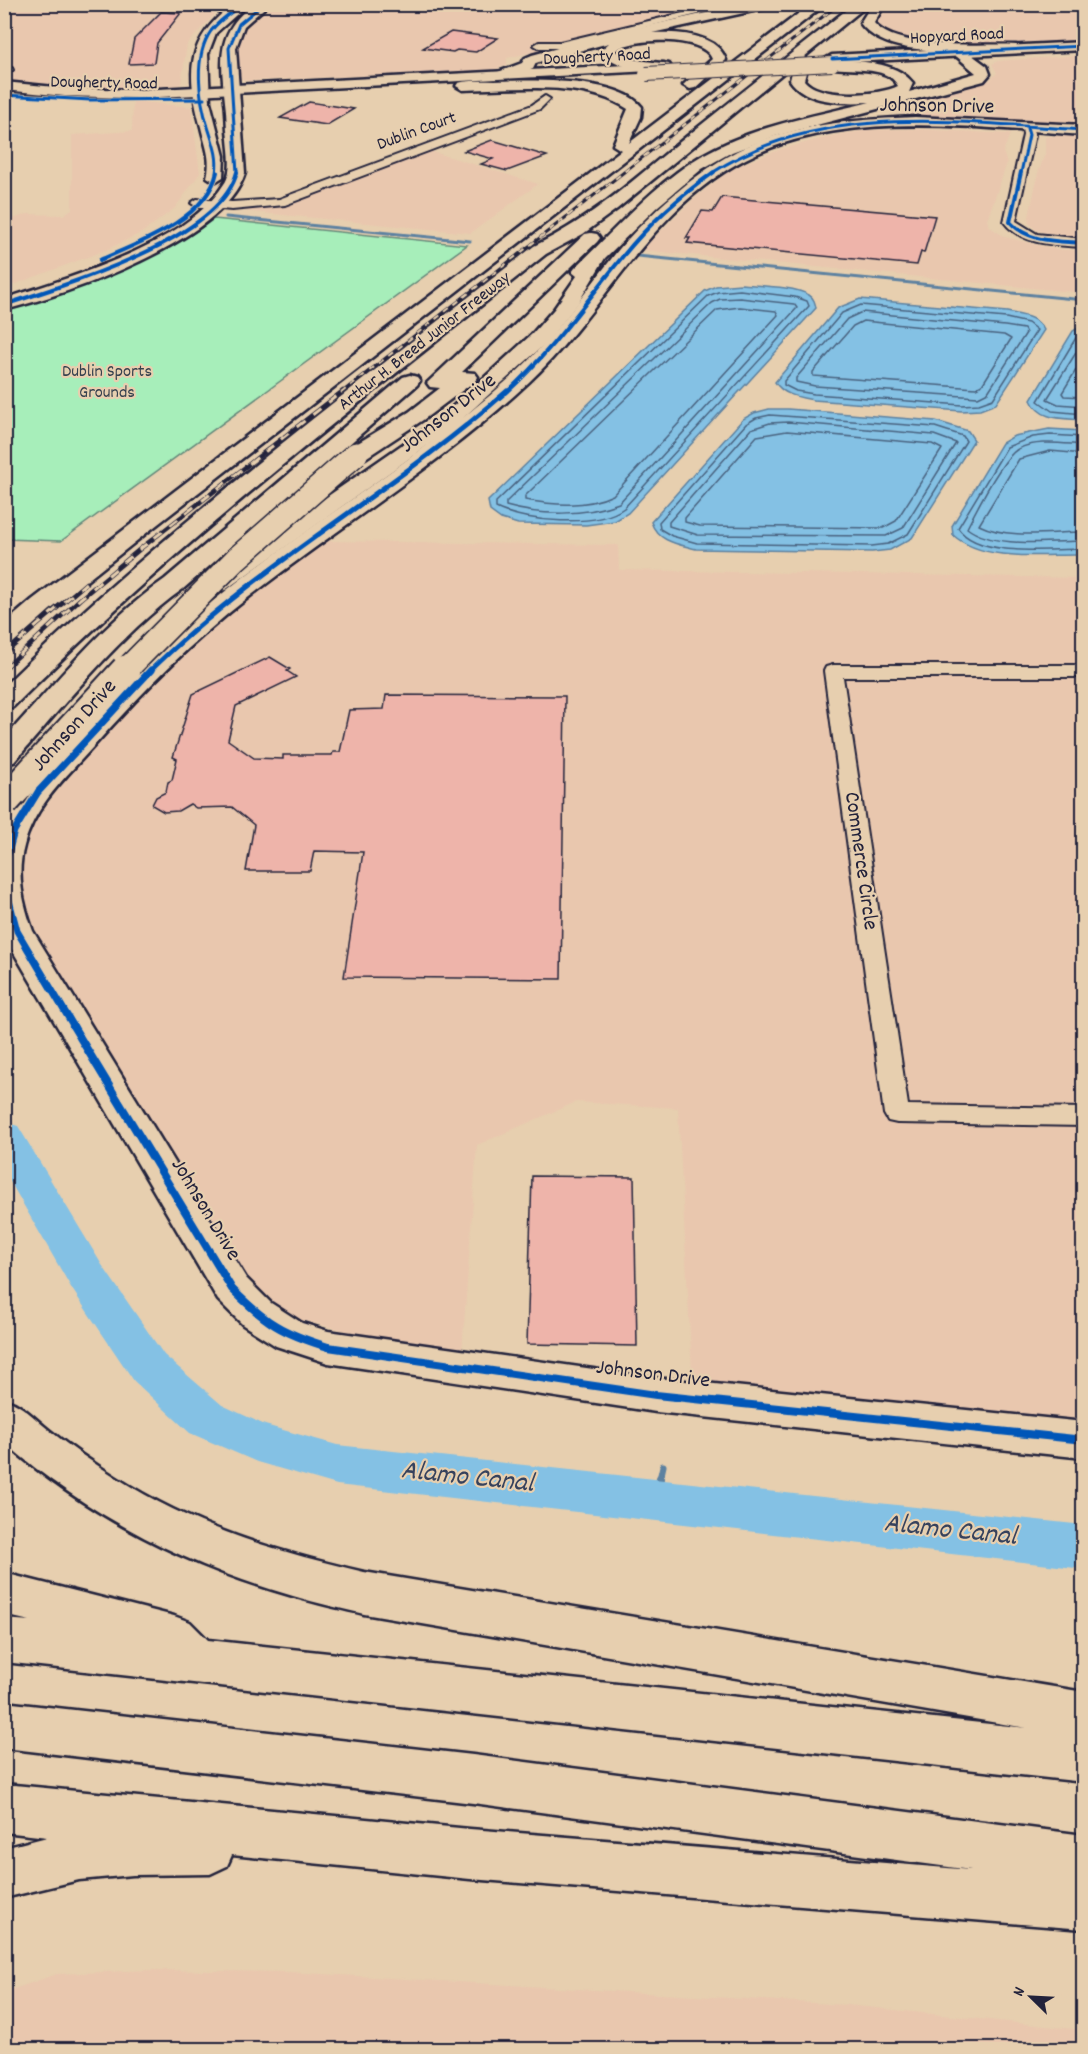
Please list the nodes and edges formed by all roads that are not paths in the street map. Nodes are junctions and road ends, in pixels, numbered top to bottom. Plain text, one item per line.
1 (13, 4) edge
2 (263, 4) edge
3 (735, 4) edge
4 (767, 4) edge
5 (807, 4) edge
6 (820, 4) edge
7 (863, 4) edge
8 (879, 4) edge
9 (4, 8) edge
10 (244, 9) edge
11 (538, 45) dead end
12 (1083, 46) edge
13 (1016, 49) junction
14 (1083, 53) edge
15 (965, 56) junction
16 (795, 57) junction
17 (832, 62) junction
18 (656, 69) junction
19 (531, 70) junction
20 (555, 80) junction
21 (4, 86) edge
22 (463, 86) junction
23 (231, 94) junction
24 (4, 95) edge
25 (203, 95) junction
26 (545, 99) dead end
27 (645, 126) junction
28 (1027, 128) junction
29 (1083, 130) edge
30 (621, 145) junction
31 (628, 191) junction
32 (209, 201) junction
33 (563, 240) junction
34 (1083, 243) edge
35 (597, 257) junction
36 (10, 300) edge
37 (456, 412) junction
38 (408, 414) junction
39 (178, 586) junction
40 (6, 614) edge
41 (4, 638) edge
42 (1083, 671) edge
43 (4, 701) edge
44 (4, 756) edge
45 (4, 788) edge
46 (4, 802) edge
47 (1083, 1117) edge
48 (4, 1416) edge
49 (1083, 1440) edge
50 (4, 1594) edge
51 (4, 1640) edge
52 (197, 1660) junction
53 (1083, 1714) edge
54 (4, 1725) edge
55 (1083, 1758) edge
56 (4, 1808) edge
57 (470, 1854) junction
58 (1083, 1860) edge
59 (4, 1873) edge
60 (1083, 1904) edge

1 - 9 street
2 - 10 main road
3 - 11 street
4 - 19 main road
5 - 27 main road, Arthur H. Breed Junior Freeway
6 - 41 main road
7 - 16 main road, Arthur H. Breed Junior Freeway
8 - 13 main road
10 - 23 main road
10 - 25 main road
12 - 13 main road, Hopyard Road
13 - 15 main road, Hopyard Road
14 - 15 main road, Hopyard Road
15 - 17 main road, Hopyard Road
15 - 35 main road
16 - 17 main road
16 - 31 main road, Arthur H. Breed Junior Freeway
17 - 18 main road, Dougherty Road, bridge
18 - 19 main road, Dougherty Road
18 - 20 main road, Dougherty Road
18 - 27 main road
19 - 20 main road
19 - 23 main road, Dougherty Road
20 - 22 main road, Dougherty Road
21 - 25 main road, Dougherty Road
22 - 23 main road, Dougherty Road
22 - 30 main road
23 - 25 main road, Dougherty Road
23 - 32 main road
24 - 25 main road, Dougherty Road
25 - 32 main road
26 - 32 street, Dublin Court
27 - 30 main road, Arthur H. Breed Junior Freeway
28 - 29 main road, Johnson Drive
28 - 34 street
28 - 49 main road, Johnson Drive
30 - 40 main road, Arthur H. Breed Junior Freeway
31 - 33 main road, Arthur H. Breed Junior Freeway
31 - 38 main road
32 - 36 main road
32 - 36 main road
33 - 39 main road
33 - 43 main road, Arthur H. Breed Junior Freeway
35 - 37 main road
35 - 38 main road
37 - 39 main road
37 - 45 main road
38 - 46 main road, bridge
39 - 44 main road
42 - 47 street, Commerce Circle
48 - 53 main road
50 - 52 main road
51 - 52 main road
52 - 55 main road
54 - 58 main road
56 - 57 main road
57 - 59 main road
57 - 60 main road

